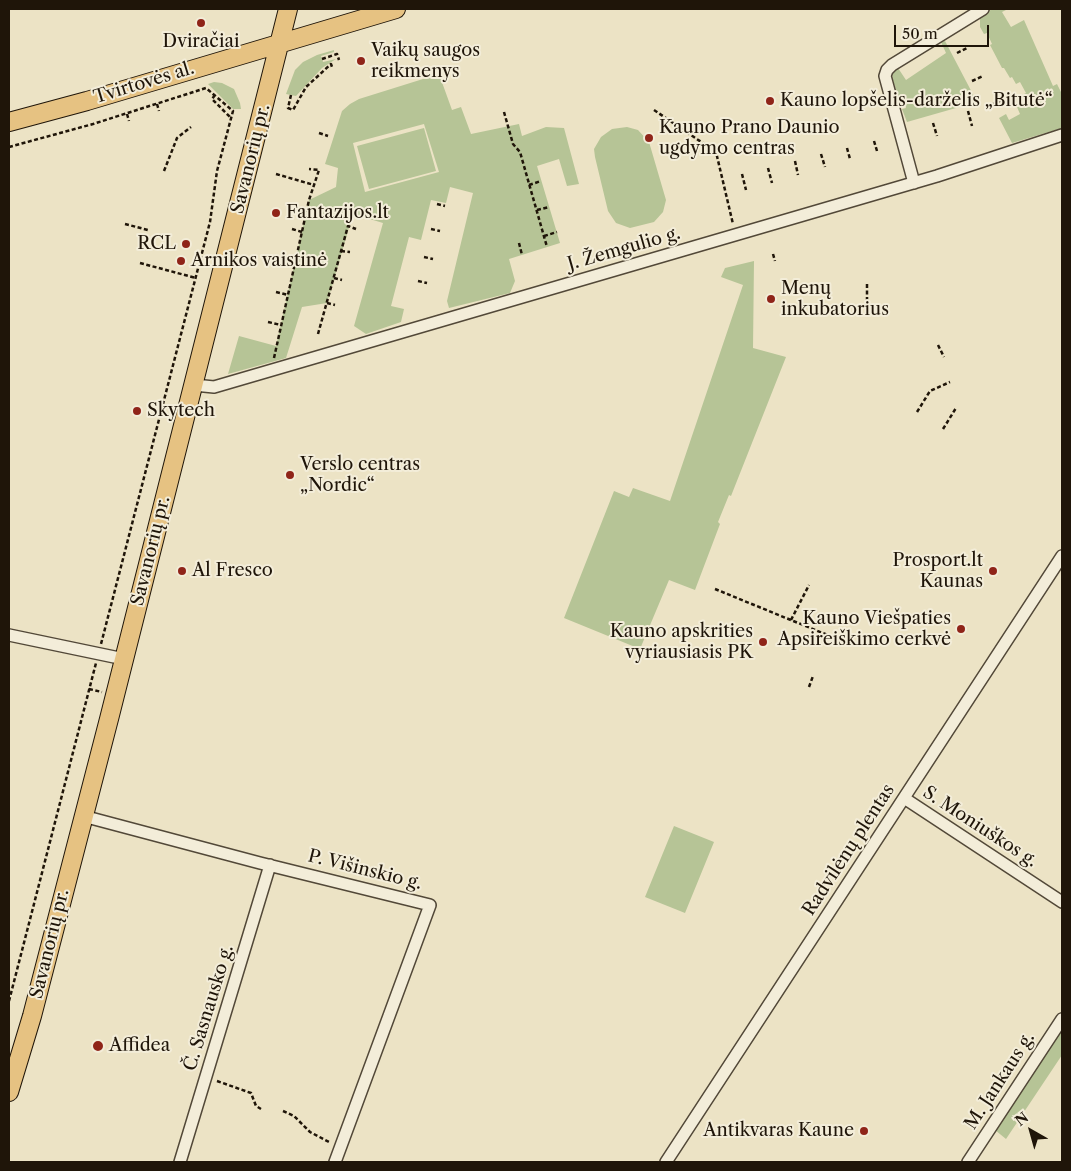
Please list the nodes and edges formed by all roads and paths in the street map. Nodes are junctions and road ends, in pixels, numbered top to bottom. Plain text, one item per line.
1 (288, 9) edge
2 (396, 9) edge
3 (983, 9) edge
4 (280, 44) junction
5 (966, 48) dead end
6 (957, 53) dead end
7 (322, 59) dead end
8 (339, 60) dead end
9 (332, 66) dead end
10 (983, 76) dead end
11 (972, 81) dead end
12 (306, 87) junction
13 (310, 90) dead end
14 (215, 94) junction
15 (291, 95) dead end
16 (1002, 100) dead end
17 (157, 104) junction
18 (987, 108) dead end
19 (654, 110) dead end
20 (159, 111) dead end
21 (968, 111) dead end
22 (504, 112) dead end
23 (127, 114) junction
24 (231, 118) junction
25 (129, 120) dead end
26 (9, 122) edge
27 (933, 123) dead end
28 (972, 126) dead end
29 (191, 127) dead end
30 (319, 133) dead end
31 (1062, 135) edge
32 (328, 136) dead end
33 (937, 136) dead end
34 (874, 141) dead end
35 (9, 147) edge
36 (847, 148) dead end
37 (877, 151) dead end
38 (821, 154) dead end
39 (850, 159) dead end
40 (795, 161) dead end
41 (825, 167) dead end
42 (768, 168) dead end
43 (310, 170) dead end
44 (164, 171) dead end
45 (276, 174) dead end
46 (742, 174) dead end
47 (798, 175) dead end
48 (542, 181) dead end
49 (772, 183) dead end
50 (914, 183) junction
51 (314, 185) junction
52 (529, 185) junction
53 (746, 190) dead end
54 (437, 204) dead end
55 (445, 206) dead end
56 (549, 207) dead end
57 (537, 210) junction
58 (125, 224) dead end
59 (292, 229) dead end
60 (356, 229) dead end
61 (431, 229) dead end
62 (148, 230) dead end
63 (440, 231) dead end
64 (302, 232) junction
65 (557, 232) dead end
66 (736, 234) junction
67 (544, 236) junction
68 (519, 243) dead end
69 (547, 247) dead end
70 (341, 250) junction
71 (350, 252) dead end
72 (522, 254) dead end
73 (773, 254) dead end
74 (424, 257) dead end
75 (433, 259) dead end
76 (284, 261) dead end
77 (775, 261) dead end
78 (140, 263) dead end
79 (295, 264) junction
80 (196, 278) junction
81 (334, 278) junction
82 (342, 280) dead end
83 (418, 282) dead end
84 (427, 283) dead end
85 (867, 284) dead end
86 (276, 292) dead end
87 (288, 295) junction
88 (867, 302) dead end
89 (327, 303) junction
90 (335, 305) dead end
91 (268, 322) dead end
92 (281, 325) junction
93 (318, 334) dead end
94 (938, 345) dead end
95 (944, 357) dead end
96 (271, 371) junction
97 (950, 382) dead end
98 (194, 385) junction
99 (956, 408) dead end
100 (917, 412) dead end
101 (943, 429) dead end
102 (1062, 556) edge
103 (809, 585) dead end
104 (715, 589) dead end
105 (791, 620) junction
106 (9, 635) edge
107 (830, 636) dead end
108 (98, 653) junction
109 (124, 659) junction
110 (813, 676) dead end
111 (809, 686) dead end
112 (904, 798) junction
113 (84, 816) junction
114 (270, 865) junction
115 (1062, 902) edge
116 (9, 1001) edge
117 (1062, 1019) edge
118 (206, 1078) junction
119 (9, 1092) edge
120 (261, 1109) dead end
121 (283, 1111) dead end
122 (341, 1146) junction
123 (180, 1162) edge
124 (335, 1162) edge
125 (666, 1162) edge
126 (968, 1162) edge

1 - 4 main road, Savanorių pr.
2 - 4 main road, Tvirtovės al.
3 - 50 street
4 - 26 main road, Tvirtovės al.
4 - 98 main road, Savanorių pr.
5 - 6 path
7 - 8 path
9 - 12 path
10 - 11 path
12 - 13 path
12 - 15 path
14 - 17 path
14 - 24 path
14 - 24 path
16 - 18 path
17 - 20 path
17 - 23 path
19 - 66 path
21 - 28 path
22 - 52 path
23 - 25 path
23 - 35 path
24 - 80 path
27 - 33 path
29 - 44 path
30 - 32 path
31 - 50 street, J. Žemgulio g.
34 - 37 path
36 - 39 path
38 - 41 path
40 - 47 path
42 - 49 path
43 - 51 path
45 - 51 path
46 - 53 path
48 - 52 path
50 - 66 street, J. Žemgulio g.
51 - 64 path
52 - 57 path
54 - 55 path
56 - 57 path
57 - 67 path
58 - 62 path
59 - 64 path
60 - 70 path
61 - 63 path
64 - 79 path
65 - 67 path
66 - 96 street, J. Žemgulio g.
67 - 69 path
68 - 72 path
70 - 71 path
70 - 81 path
73 - 77 path
74 - 75 path
76 - 79 path
78 - 80 path
79 - 87 path
80 - 108 path
81 - 82 path
81 - 89 path
83 - 84 path
85 - 88 path
86 - 87 path
87 - 92 path
89 - 90 path
89 - 93 path
91 - 92 path
92 - 96 path
94 - 95 path
96 - 98 street, J. Žemgulio g.
97 - 100 path
98 - 109 main road, Savanorių pr.
99 - 101 path
102 - 112 street, Radvilėnų plentas
103 - 105 path
104 - 105 path
105 - 107 path
106 - 108 street
108 - 109 street
108 - 116 path
109 - 113 main road, Savanorių pr.
110 - 111 path
112 - 115 street, S. Moniuškos g.
112 - 125 street, Radvilėnų plentas
113 - 114 street, P. Višinskio g.
113 - 119 main road, Savanorių pr.
114 - 118 street, Č. Sasnausko g.
114 - 122 street, P. Višinskio g.
117 - 126 street, M. Jankaus g.
118 - 120 path
118 - 123 street, Č. Sasnausko g.
121 - 122 path
122 - 124 street, P. Višinskio g.

